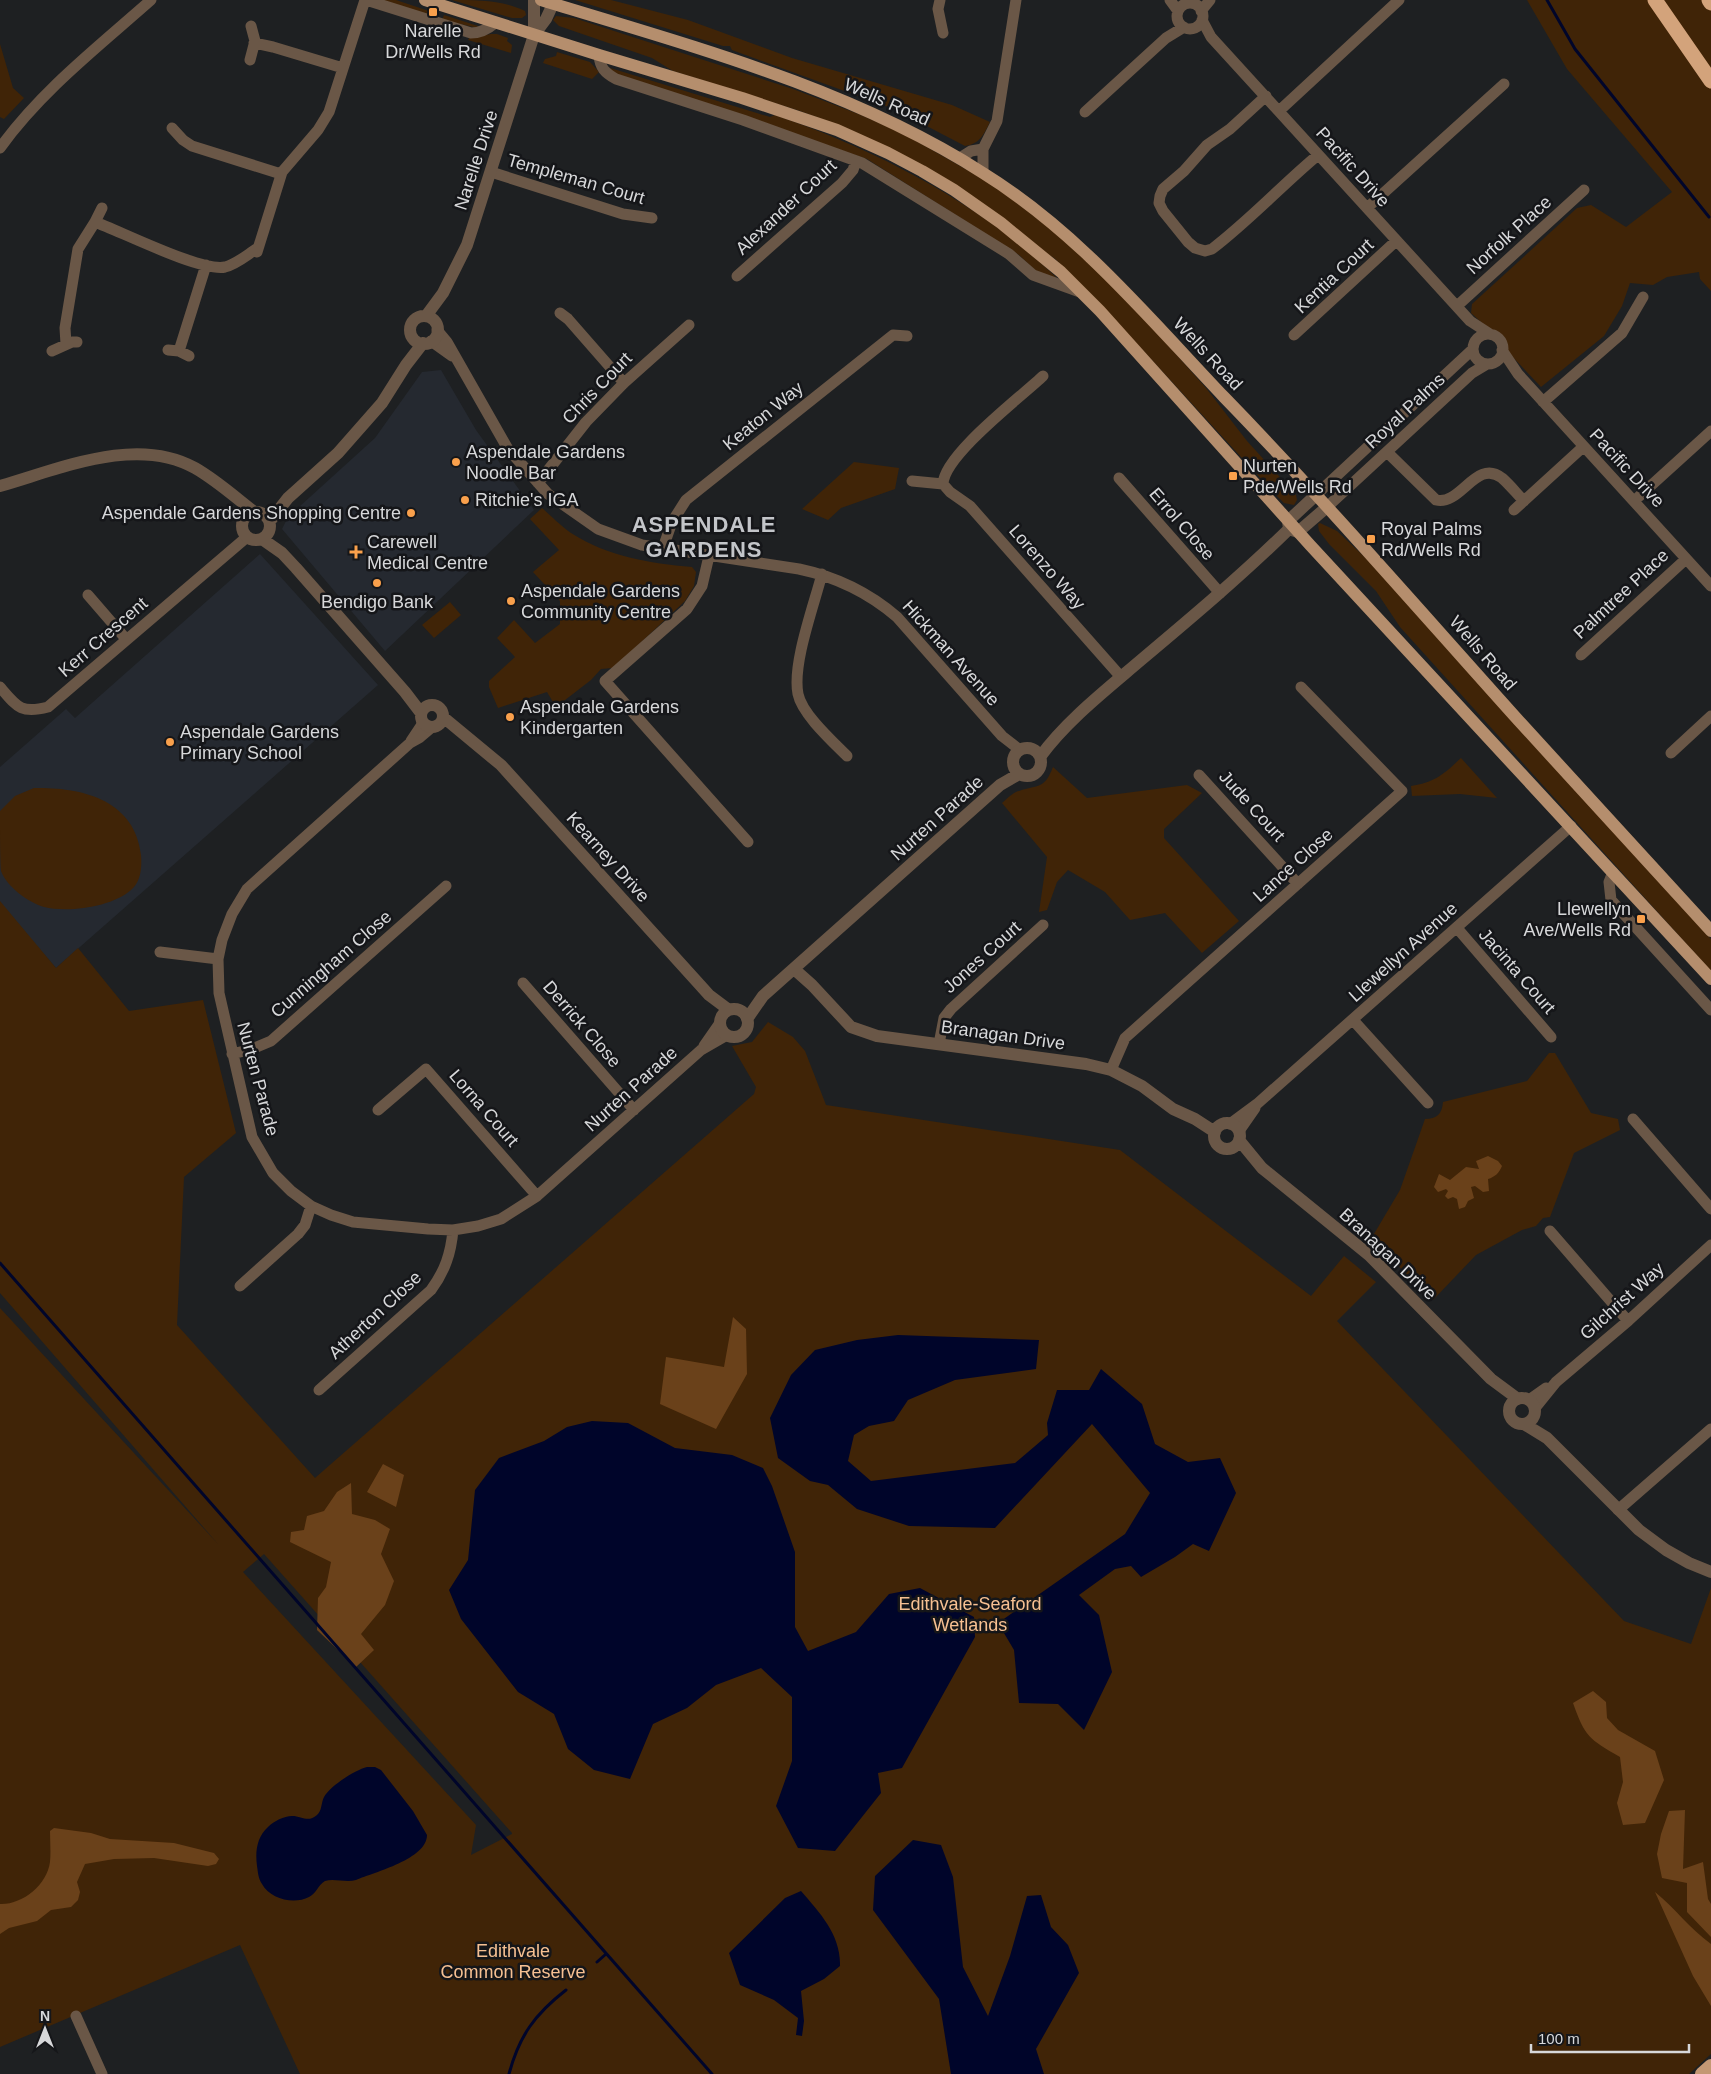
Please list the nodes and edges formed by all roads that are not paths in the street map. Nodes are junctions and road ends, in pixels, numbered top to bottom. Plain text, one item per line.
1 (151, 0) edge
2 (366, 0) edge
3 (425, 0) edge
4 (534, 0) edge
5 (940, 0) edge
6 (1016, 0) edge
7 (1170, 0) edge
8 (1210, 0) edge
9 (1399, 0) edge
10 (1655, 0) edge
11 (550, 1) edge
12 (1190, 13) edge
13 (495, 23) junction
14 (251, 26) dead end
15 (943, 33) dead end
16 (534, 35) junction
17 (254, 43) junction
18 (599, 55) junction
19 (250, 60) dead end
20 (343, 68) junction
21 (1711, 81) edge
22 (1504, 84) dead end
23 (1266, 96) junction
24 (1279, 111) junction
25 (1085, 112) dead end
26 (172, 128) dead end
27 (0, 148) edge
28 (983, 149) junction
29 (1318, 155) junction
30 (960, 158) junction
31 (856, 161) junction
32 (491, 172) junction
33 (983, 172) junction
34 (281, 174) junction
35 (1584, 190) dead end
36 (102, 208) dead end
37 (1367, 208) junction
38 (652, 218) dead end
39 (95, 222) junction
40 (1396, 241) junction
41 (206, 265) junction
42 (737, 276) dead end
43 (1082, 292) junction
44 (1643, 297) dead end
45 (1457, 306) junction
46 (560, 313) dead end
47 (1470, 321) junction
48 (689, 325) dead end
49 (427, 332) junction
50 (1490, 334) junction
51 (1294, 335) dead end
52 (907, 336) dead end
53 (1474, 345) junction
54 (1502, 350) junction
55 (52, 351) dead end
56 (179, 352) dead end
57 (1490, 363) junction
58 (1518, 374) junction
59 (1043, 376) dead end
60 (624, 383) junction
61 (1417, 400) junction
62 (1543, 402) junction
63 (1429, 414) junction
64 (1711, 431) edge
65 (1583, 447) junction
66 (1387, 452) junction
67 (1119, 478) dead end
68 (912, 481) dead end
69 (538, 483) junction
70 (943, 484) junction
71 (0, 486) edge
72 (1316, 494) junction
73 (1524, 501) junction
74 (1634, 501) junction
75 (1327, 507) junction
76 (1514, 510) dead end
77 (260, 522) junction
78 (1292, 527) junction
79 (245, 533) junction
80 (663, 548) junction
81 (709, 556) junction
82 (1686, 559) junction
83 (822, 574) junction
84 (1711, 586) edge
85 (1220, 593) junction
86 (88, 595) dead end
87 (126, 639) junction
88 (1581, 655) dead end
89 (1121, 677) junction
90 (1300, 687) dead end
91 (0, 688) edge
92 (1711, 716) edge
93 (431, 718) junction
94 (1670, 753) dead end
95 (847, 756) dead end
96 (1023, 759) junction
97 (1199, 775) dead end
98 (1570, 826) junction
99 (748, 842) dead end
100 (1613, 872) junction
101 (1298, 884) junction
102 (446, 886) dead end
103 (1043, 925) dead end
104 (1456, 928) junction
105 (1711, 931) edge
106 (160, 952) dead end
107 (218, 959) junction
108 (797, 967) junction
109 (1711, 979) edge
110 (523, 983) dead end
111 (709, 995) junction
112 (1711, 1010) edge
113 (739, 1013) junction
114 (1353, 1020) junction
115 (720, 1021) junction
116 (727, 1035) junction
117 (1551, 1038) dead end
118 (939, 1044) junction
119 (701, 1050) junction
120 (232, 1054) junction
121 (1111, 1070) junction
122 (1428, 1103) dead end
123 (378, 1110) dead end
124 (634, 1110) junction
125 (1633, 1119) dead end
126 (1230, 1133) junction
127 (537, 1196) junction
128 (311, 1206) junction
129 (1711, 1209) edge
130 (453, 1230) junction
131 (1550, 1231) dead end
132 (1711, 1245) edge
133 (240, 1286) dead end
134 (1628, 1321) junction
135 (319, 1390) dead end
136 (1525, 1406) junction
137 (1524, 1424) junction
138 (1711, 1429) edge
139 (1548, 1438) junction
140 (1618, 1510) junction
141 (1710, 1572) edge
142 (76, 2016) dead end
143 (1711, 2066) edge
144 (102, 2074) edge
145 (1702, 2074) edge

1 - 27 street
2 - 13 street
2 - 20 street
3 - 13 main road
4 - 16 street, Narelle Drive
5 - 15 street
6 - 28 street
7 - 12 street, Pacific Drive
8 - 12 street
9 - 24 street
10 - 21 highway
11 - 16 street, Narelle Drive
11 - 30 main road, Wells Road
12 - 23 street, Pacific Drive
12 - 25 street
13 - 16 main road
14 - 17 street
16 - 18 main road
16 - 32 street, Narelle Drive
17 - 19 street
17 - 20 street
18 - 31 street
18 - 43 main road
20 - 34 street
22 - 37 street
23 - 24 street, Pacific Drive
23 - 29 street
24 - 29 street, Pacific Drive
26 - 34 street
28 - 30 street
28 - 33 street
29 - 37 street, Pacific Drive
30 - 33 main road, Wells Road
31 - 42 street, Alexander Court
31 - 43 street
32 - 38 street, Templeman Court
32 - 49 street, Narelle Drive
33 - 72 main road, Wells Road
34 - 41 street
35 - 45 street, Norfolk Place
36 - 39 street
37 - 40 street, Pacific Drive
39 - 41 street
39 - 55 street
40 - 45 street, Pacific Drive
40 - 51 street, Kentia Court
41 - 56 street
43 - 78 main road
44 - 62 street
45 - 47 street, Pacific Drive
46 - 60 street
47 - 50 street, Pacific Drive
47 - 53 street, Pacific Drive
48 - 60 street, Chris Court
49 - 69 street, Hickman Avenue
49 - 77 street, Narelle Drive
50 - 53 street
50 - 54 street
52 - 80 street, Keaton Way
53 - 57 street
53 - 61 street, Royal Palms
54 - 57 street
54 - 58 street, Pacific Drive
57 - 58 street, Pacific Drive
57 - 63 street, Royal Palms
58 - 62 street, Pacific Drive
59 - 70 street
60 - 69 street, Chris Court
61 - 63 street
61 - 72 street, Royal Palms
62 - 65 street, Pacific Drive
63 - 66 street, Royal Palms
64 - 74 street
65 - 73 street
65 - 74 street, Pacific Drive
66 - 73 street
66 - 75 street, Royal Palms
67 - 85 street, Errol Close
68 - 70 street
69 - 80 street, Hickman Avenue
70 - 89 street, Lorenzo Way
71 - 77 street, Kearney Drive
72 - 75 main road, Wells Road
72 - 78 street, Nurten Parade
73 - 76 street
74 - 82 street, Pacific Drive
75 - 78 street, Nurten Parade
75 - 105 main road, Wells Road
77 - 79 street
77 - 79 street
77 - 93 street, Kearney Drive
78 - 85 street, Nurten Parade
78 - 98 main road
79 - 87 street, Kerr Crescent
80 - 81 street, Hickman Avenue
81 - 83 street, Hickman Avenue
81 - 99 street
82 - 84 street, Pacific Drive
82 - 88 street, Palmtree Place
83 - 95 street
83 - 96 street, Hickman Avenue
85 - 89 street, Nurten Parade
86 - 87 street
87 - 91 street, Kerr Crescent
89 - 96 street, Nurten Parade
90 - 101 street, Lance Close
92 - 94 street
93 - 107 street, Nurten Parade
93 - 111 street, Kearney Drive
96 - 108 street, Nurten Parade
97 - 101 street, Jude Court
98 - 100 main road
98 - 104 street, Llewellyn Avenue
100 - 109 main road
100 - 112 street
101 - 121 street, Lance Close
102 - 120 street, Cunningham Close
103 - 118 street, Jones Court
104 - 114 street, Llewellyn Avenue
104 - 117 street, Jacinta Court
106 - 107 street
107 - 120 street, Nurten Parade
108 - 113 street, Nurten Parade
108 - 118 street, Branagan Drive
110 - 124 street, Derrick Close
111 - 113 street, Kearney Drive
111 - 115 street, Kearney Drive
113 - 115 street
113 - 116 street
114 - 122 street
114 - 126 street, Llewellyn Avenue
115 - 116 street
115 - 119 street, Nurten Parade
116 - 119 street, Nurten Parade
118 - 121 street, Branagan Drive
119 - 124 street, Nurten Parade
120 - 128 street, Nurten Parade
121 - 126 street, Branagan Drive
123 - 127 street, Lorna Court
124 - 127 street, Nurten Parade
125 - 129 street
126 - 136 street, Branagan Drive
127 - 130 street, Nurten Parade
128 - 130 street, Nurten Parade
128 - 133 street
130 - 135 street, Atherton Close
131 - 134 street
132 - 134 street, Gilchrist Way
134 - 136 street, Gilchrist Way
136 - 137 street
136 - 137 street, Branagan Drive
136 - 139 street, Branagan Drive
137 - 139 street, Branagan Drive
138 - 140 street
139 - 140 street, Branagan Drive
140 - 141 street, Branagan Drive
142 - 144 street
143 - 145 highway

